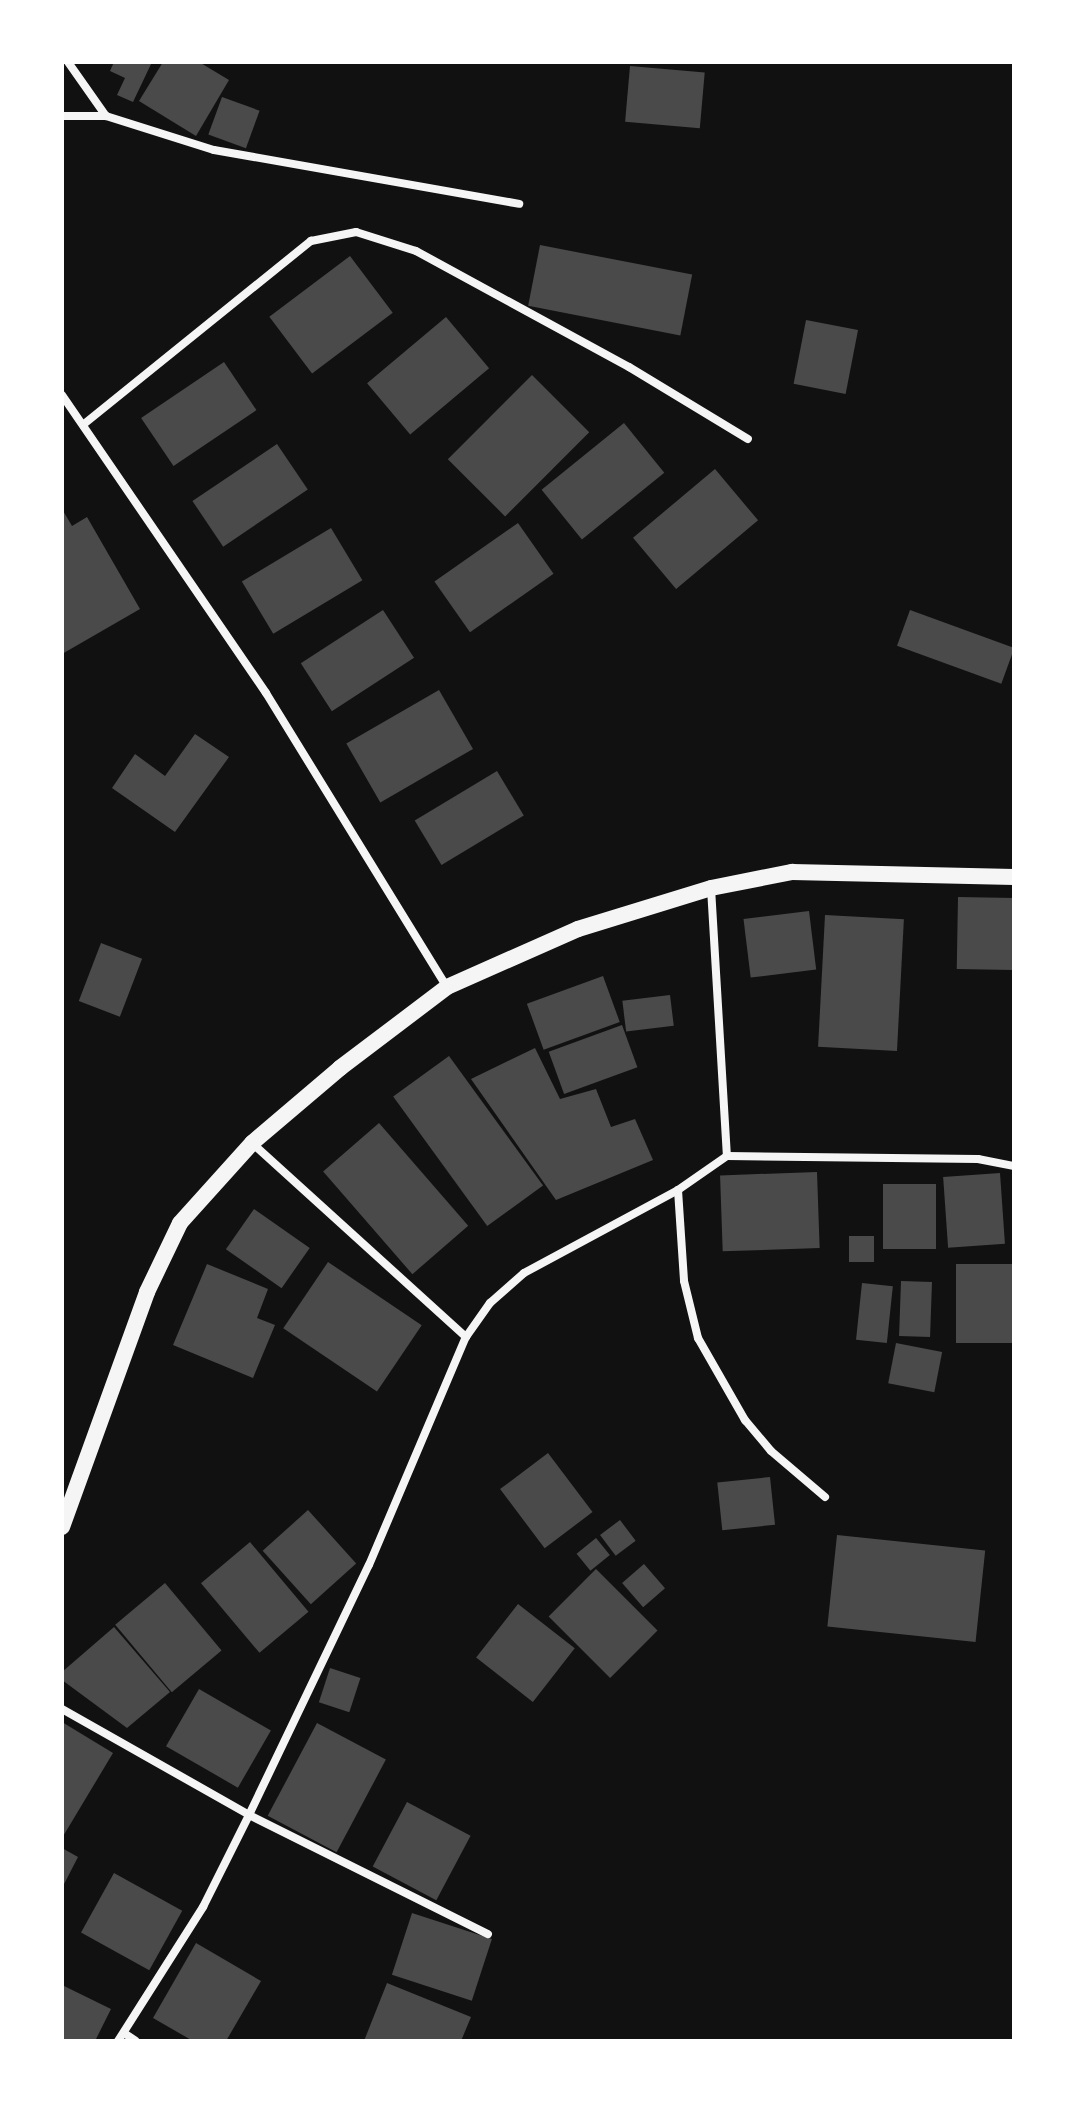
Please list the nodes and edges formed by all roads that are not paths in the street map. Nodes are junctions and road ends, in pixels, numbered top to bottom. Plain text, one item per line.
1 (68, 62) edge
2 (62, 116) edge
3 (106, 116) junction
4 (519, 204) dead end
5 (62, 395) edge
6 (84, 424) junction
7 (748, 439) dead end
8 (1014, 877) edge
9 (711, 888) junction
10 (447, 987) junction
11 (252, 1143) junction
12 (727, 1156) junction
13 (1014, 1166) edge
14 (678, 1190) junction
15 (466, 1337) junction
16 (825, 1497) dead end
17 (62, 1527) edge
18 (62, 1709) edge
19 (249, 1815) junction
20 (488, 1934) dead end
21 (121, 2037) edge
22 (136, 2041) edge

1 - 3 street
2 - 3 street
3 - 4 street
5 - 6 street
6 - 7 street
6 - 10 street
8 - 9 main road
9 - 10 main road
9 - 12 street
10 - 11 main road
11 - 15 street
11 - 17 main road
12 - 13 street
12 - 14 street
14 - 15 street
14 - 16 street
15 - 19 street
18 - 19 street
19 - 20 street
19 - 21 street
21 - 22 street

